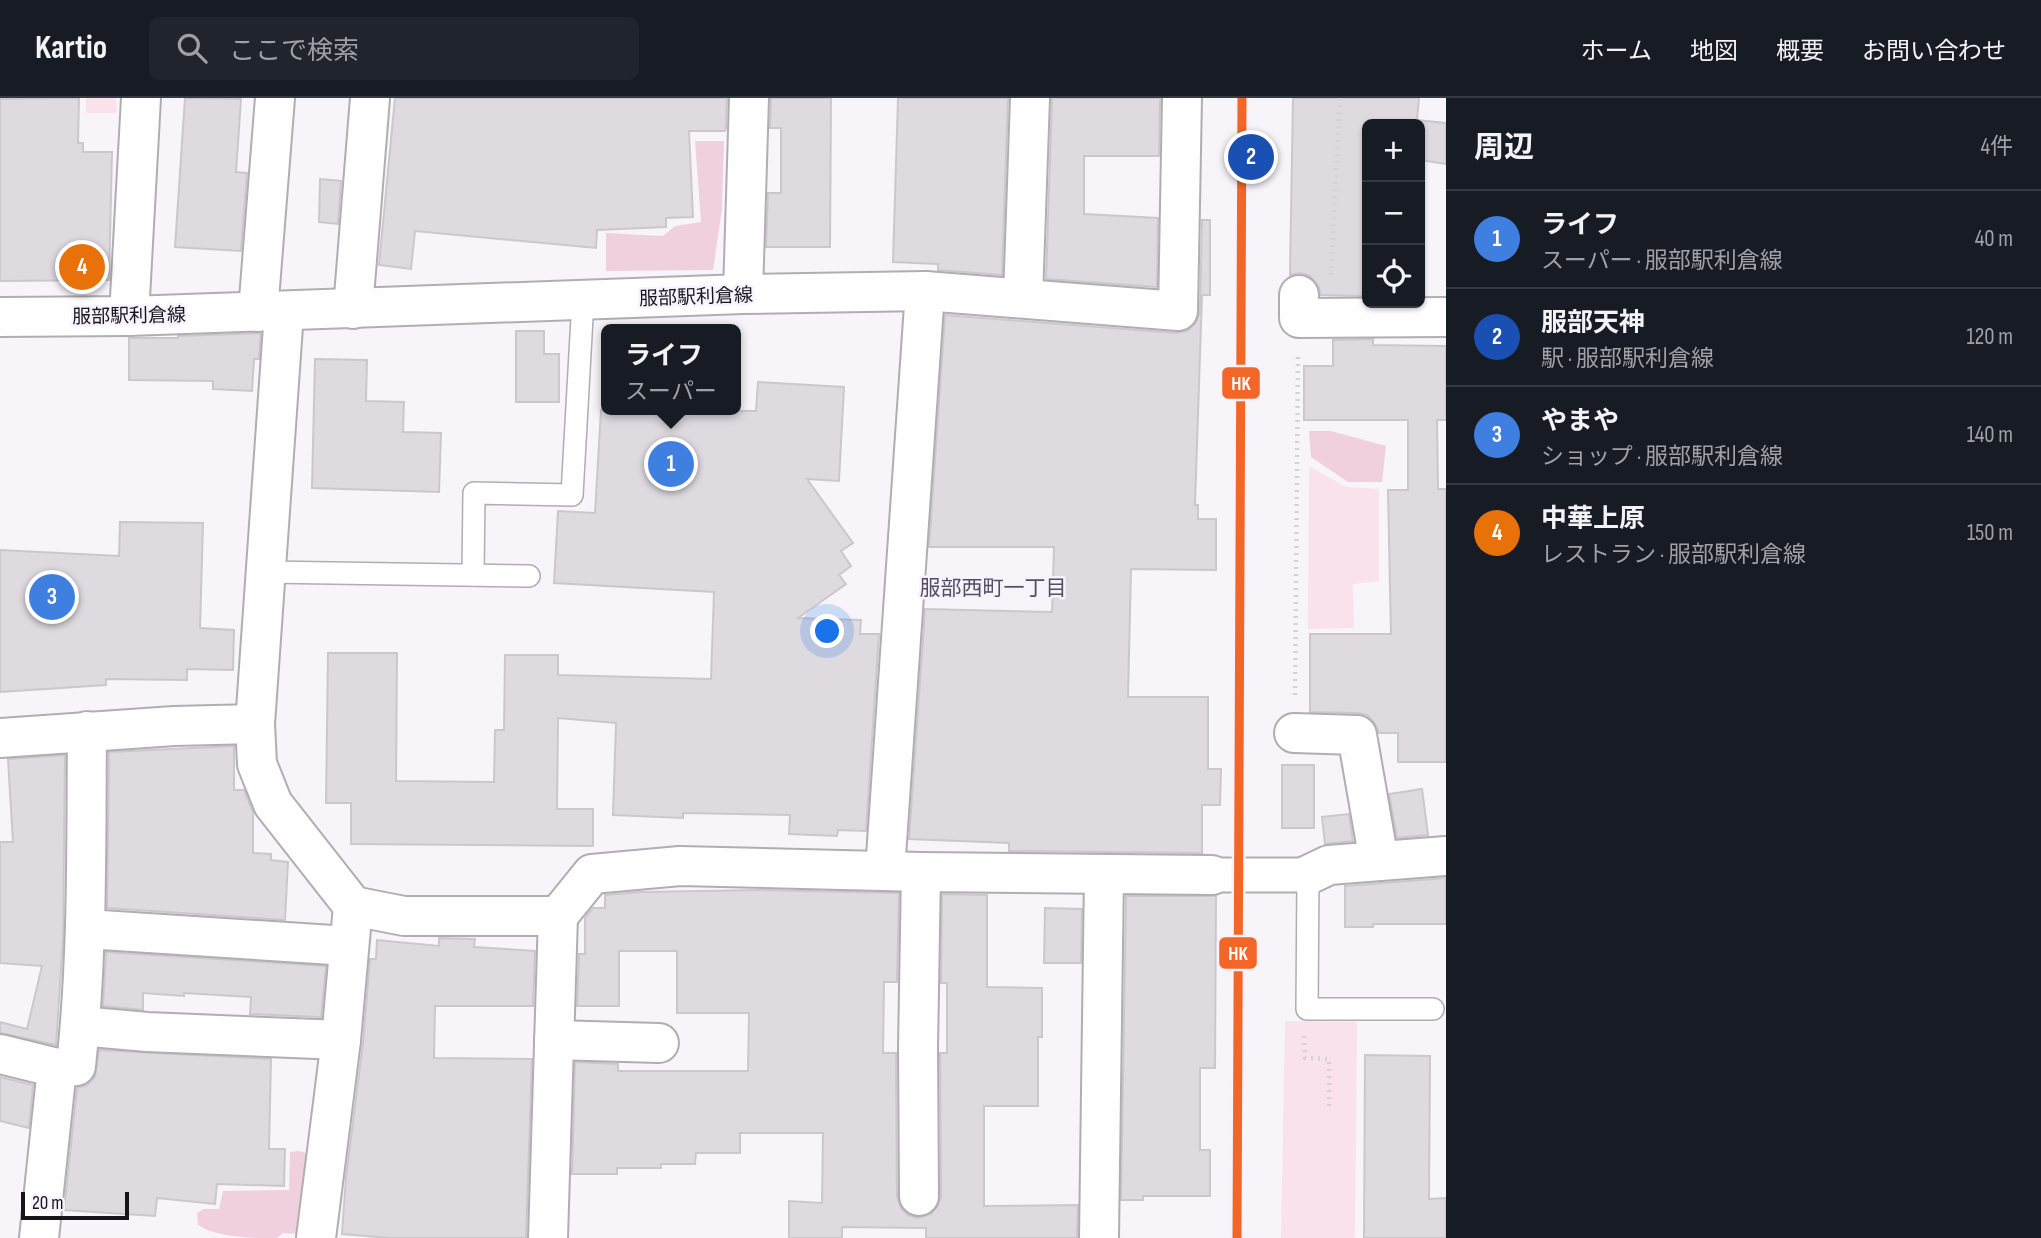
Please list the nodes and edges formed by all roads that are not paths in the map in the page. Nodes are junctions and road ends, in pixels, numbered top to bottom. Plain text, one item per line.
1 (141, 98) edge
2 (275, 98) edge
3 (370, 98) edge
4 (749, 98) edge
5 (1030, 98) edge
6 (1182, 98) edge
7 (925, 291) junction
8 (743, 294) junction
9 (1023, 298) junction
10 (583, 300) junction
11 (353, 309) junction
12 (1310, 310) road end
13 (271, 312) junction
14 (130, 316) junction
15 (0, 317) edge
16 (1446, 317) edge
17 (266, 572) junction
18 (473, 575) junction
19 (529, 576) dead end
20 (255, 724) junction
21 (87, 731) junction
22 (1294, 733) road end
23 (0, 738) edge
24 (1446, 856) edge
25 (1379, 861) junction
26 (903, 871) junction
27 (1104, 874) junction
28 (1212, 875) joint
29 (1308, 875) junction
30 (353, 906) junction
31 (558, 916) junction
32 (86, 929) junction
33 (348, 946) junction
34 (1433, 1010) dead end
35 (80, 1026) junction
36 (341, 1040) junction
37 (554, 1040) junction
38 (659, 1043) dead end
39 (0, 1054) edge
40 (57, 1068) junction
41 (919, 1196) dead end
42 (39, 1238) edge
43 (316, 1238) edge
44 (548, 1238) edge
45 (1099, 1238) edge

1 - 14 street
2 - 13 street
3 - 11 street
4 - 8 street
5 - 9 street
6 - 9 street, 服部駅利倉線
7 - 8 street, 服部駅利倉線
7 - 9 street, 服部駅利倉線
7 - 26 street
8 - 10 street, 服部駅利倉線
10 - 11 street, 服部駅利倉線
10 - 18 lane
11 - 13 street, 服部駅利倉線
12 - 16 street
13 - 14 street, 服部駅利倉線
13 - 17 street
14 - 15 street, 服部駅利倉線
17 - 18 lane
17 - 20 street
18 - 19 lane
20 - 21 street
20 - 30 street
21 - 23 street
21 - 32 street
22 - 25 street
24 - 25 street
25 - 29 street
26 - 27 street
26 - 31 street
26 - 41 street
27 - 28 street
27 - 45 street
28 - 29 street
29 - 34 lane
30 - 31 street
30 - 33 street
31 - 37 street
32 - 33 street
32 - 35 street
33 - 36 street
35 - 36 street
35 - 40 street
36 - 43 street
37 - 38 street
37 - 44 street
39 - 40 street
40 - 42 street

